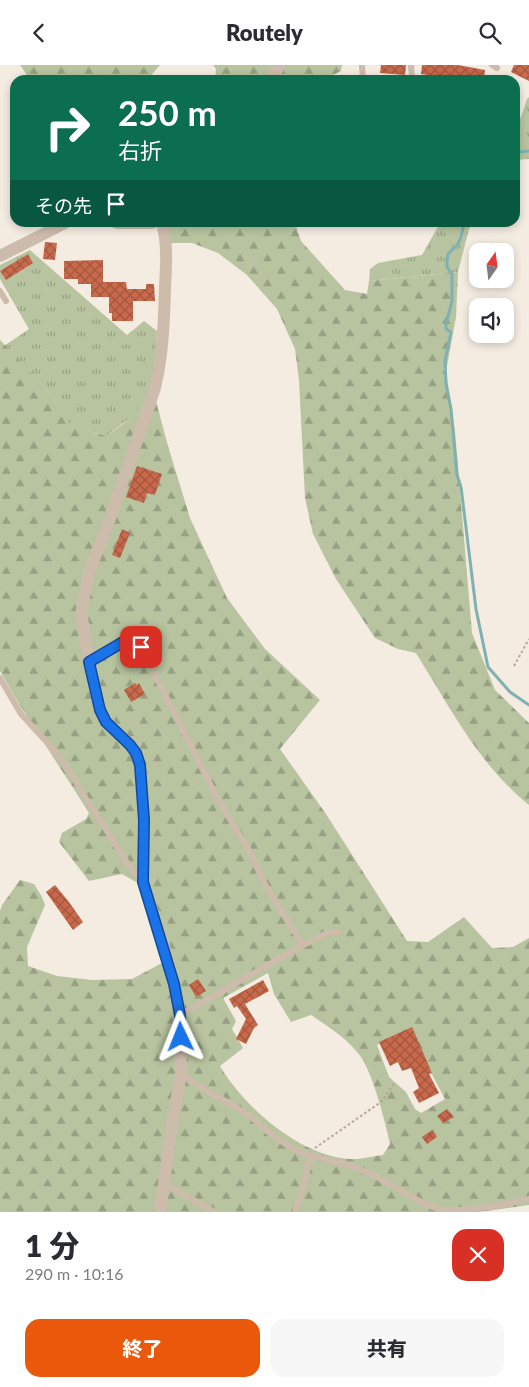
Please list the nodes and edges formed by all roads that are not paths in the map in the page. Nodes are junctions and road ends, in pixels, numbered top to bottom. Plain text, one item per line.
1 (57, 227) edge
2 (163, 227) edge
3 (0, 256) edge
4 (0, 291) edge
5 (6, 301) dead end
6 (89, 662) junction
7 (0, 678) edge
8 (143, 882) junction
9 (339, 932) dead end
10 (303, 945) junction
11 (180, 1015) junction
12 (181, 1075) junction
13 (307, 1155) junction
14 (165, 1184) junction
15 (529, 1199) edge
16 (441, 1211) edge
17 (160, 1212) edge
18 (215, 1212) edge
19 (295, 1212) edge

1 - 3 street
2 - 6 street
4 - 5 lane
6 - 8 street
6 - 10 lane
7 - 8 lane
8 - 11 street
9 - 10 lane
10 - 11 lane
11 - 12 street
12 - 13 lane
12 - 14 street
13 - 16 lane
13 - 19 lane
14 - 17 street
14 - 18 lane
15 - 16 lane

